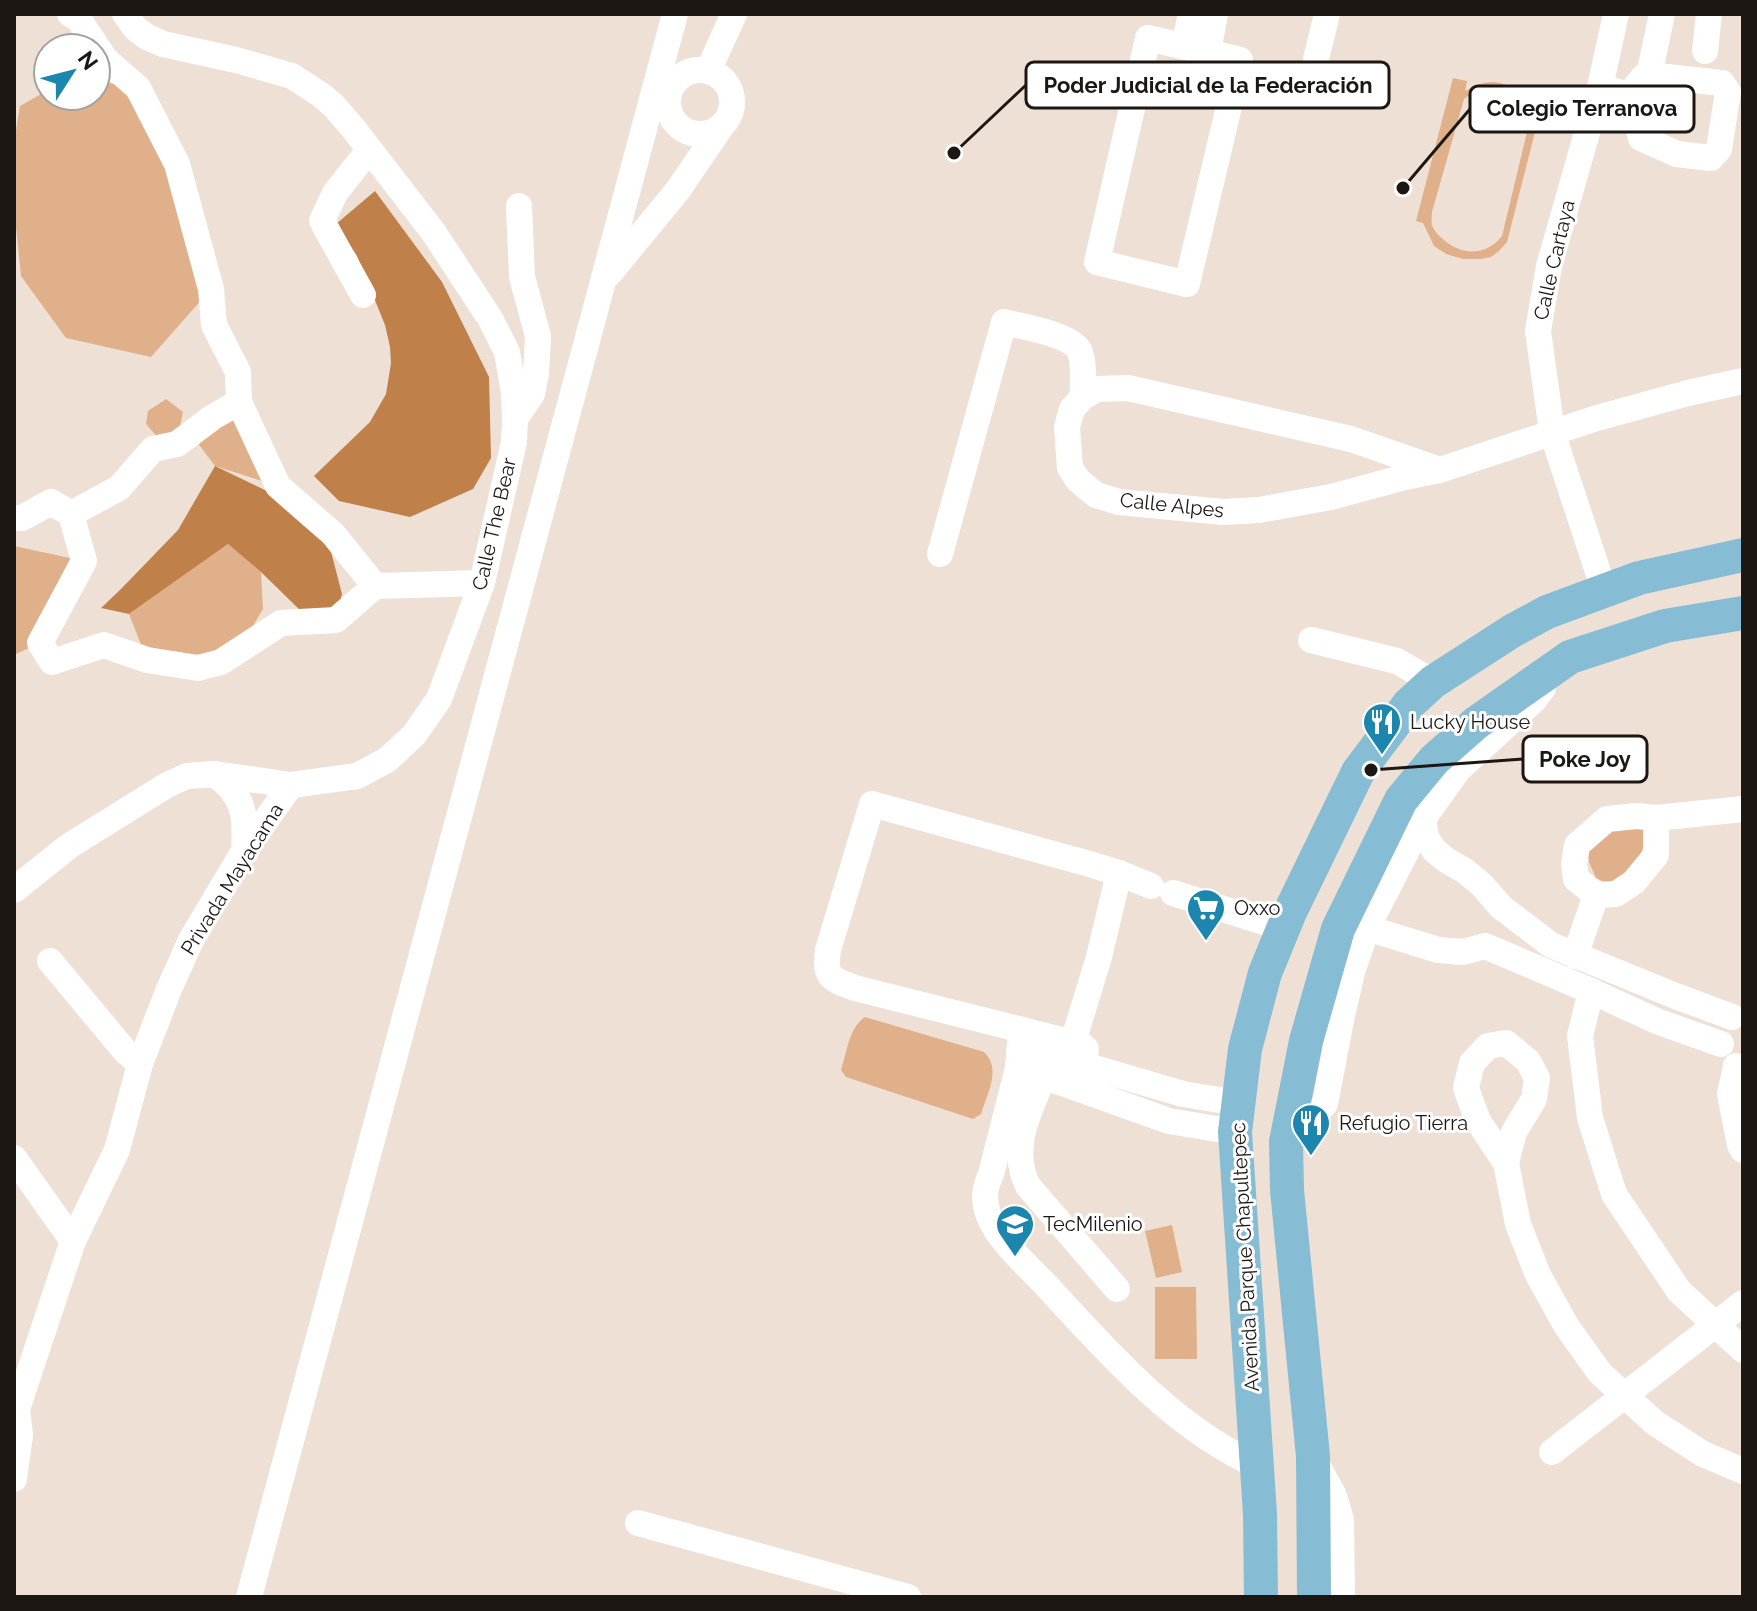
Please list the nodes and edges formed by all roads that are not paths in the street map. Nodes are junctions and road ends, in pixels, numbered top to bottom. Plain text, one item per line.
1 (70, 14) edge
2 (125, 14) edge
3 (675, 14) edge
4 (734, 14) edge
5 (1191, 14) edge
6 (1215, 14) edge
7 (1327, 14) edge
8 (1662, 14) edge
9 (1709, 14) edge
10 (1613, 17) edge
11 (146, 26) edge
12 (1196, 49) junction
13 (1705, 51) dead end
14 (1316, 59) dead end
15 (708, 71) junction
16 (1649, 75) junction
17 (1600, 87) junction
18 (1629, 95) junction
19 (723, 124) junction
20 (369, 150) junction
21 (519, 206) dead end
22 (604, 279) junction
23 (363, 295) dead end
24 (1743, 381) edge
25 (1083, 397) junction
26 (239, 402) junction
27 (515, 419) junction
28 (1552, 432) junction
29 (1440, 470) junction
30 (71, 514) junction
31 (14, 518) edge
32 (940, 554) dead end
33 (1743, 555) edge
34 (1743, 569) edge
35 (482, 583) junction
36 (375, 586) junction
37 (1604, 590) junction
38 (1743, 613) edge
39 (1665, 626) junction
40 (1311, 640) dead end
41 (1570, 657) junction
42 (1433, 682) junction
43 (214, 774) junction
44 (291, 785) junction
45 (1743, 809) edge
46 (1656, 818) junction
47 (1423, 819) junction
48 (244, 851) junction
49 (1119, 873) junction
50 (14, 890) edge
51 (1596, 895) junction
52 (1283, 928) junction
53 (1367, 928) junction
54 (1575, 956) junction
55 (1546, 957) junction
56 (50, 961) dead end
57 (1265, 973) junction
58 (1591, 991) junction
59 (1673, 995) junction
60 (1738, 1015) edge
61 (1659, 1022) junction
62 (1721, 1044) junction
63 (1024, 1045) junction
64 (1078, 1054) junction
65 (140, 1064) junction
66 (1740, 1067) edge
67 (1044, 1076) junction
68 (1236, 1118) junction
69 (1286, 1142) junction
70 (1743, 1150) edge
71 (14, 1158) edge
72 (1506, 1163) dead end
73 (991, 1174) junction
74 (1022, 1174) junction
75 (73, 1241) junction
76 (1117, 1289) dead end
77 (1743, 1303) edge
78 (1715, 1326) junction
79 (1743, 1350) edge
80 (1625, 1396) junction
81 (18, 1397) edge
82 (1552, 1452) dead end
83 (1313, 1456) junction
84 (1256, 1465) junction
85 (1743, 1471) edge
86 (14, 1479) edge
87 (638, 1523) dead end
88 (862, 1591) edge
89 (249, 1597) edge
90 (908, 1597) edge
91 (1261, 1597) edge
92 (1314, 1597) edge
93 (1342, 1597) edge

1 - 26 street
2 - 11 street, Calle The Bear
3 - 22 street
4 - 15 street
5 - 12 street
6 - 12 street
7 - 14 street
8 - 16 street
9 - 13 street
10 - 17 street, Calle Cartaya
11 - 20 street, Calle The Bear
12 - 12 street
15 - 19 street
15 - 19 street
16 - 18 street
16 - 18 street
17 - 18 street
17 - 28 street, Calle Cartaya
19 - 22 street
20 - 23 street
20 - 27 street, Calle The Bear
21 - 27 street
22 - 89 street
24 - 28 street, Calle Alpes
25 - 29 street
25 - 29 street, Calle Alpes
25 - 32 street
26 - 30 street
26 - 36 street
27 - 35 street, Calle The Bear
28 - 29 street, Calle Alpes
28 - 37 street, Calle Cartaya
30 - 31 street
30 - 36 street
33 - 37 main road, Avenida Parque Chapultepec
34 - 39 main road
35 - 36 street
35 - 44 street, Calle The Bear
37 - 42 main road, Avenida Parque Chapultepec
38 - 39 main road
39 - 41 main road
40 - 42 street
41 - 47 street
41 - 69 main road
42 - 52 main road, Avenida Parque Chapultepec
43 - 44 street, Calle The Bear
43 - 48 street
43 - 50 street, Calle The Bear
44 - 48 street, Privada Mayacama
45 - 46 street
46 - 51 street
46 - 51 street
47 - 53 street
47 - 55 street
48 - 65 street, Privada Mayacama
49 - 52 street
49 - 63 street
49 - 64 street
51 - 54 street
52 - 57 main road, Avenida Parque Chapultepec
53 - 55 street
53 - 69 street
54 - 55 street
54 - 59 street
55 - 58 street
56 - 65 street
57 - 68 main road, Avenida Parque Chapultepec
57 - 69 main road
58 - 61 street
58 - 78 street
59 - 60 street
59 - 61 street
60 - 62 street
61 - 62 street
62 - 66 street
63 - 64 street
63 - 67 street
63 - 73 street
64 - 68 street
65 - 75 street, Privada Mayacama
66 - 70 street
67 - 68 street
67 - 74 street
68 - 84 main road, Avenida Parque Chapultepec
69 - 83 main road
71 - 75 street
72 - 80 street
73 - 74 street
73 - 84 street
74 - 76 street
75 - 81 street, Privada Mayacama
77 - 78 street
78 - 79 street
78 - 80 street
80 - 82 street
80 - 85 street
81 - 86 street, Privada Mayacama
83 - 92 main road
83 - 93 street
84 - 91 main road, Avenida Parque Chapultepec
87 - 88 street
88 - 90 street

